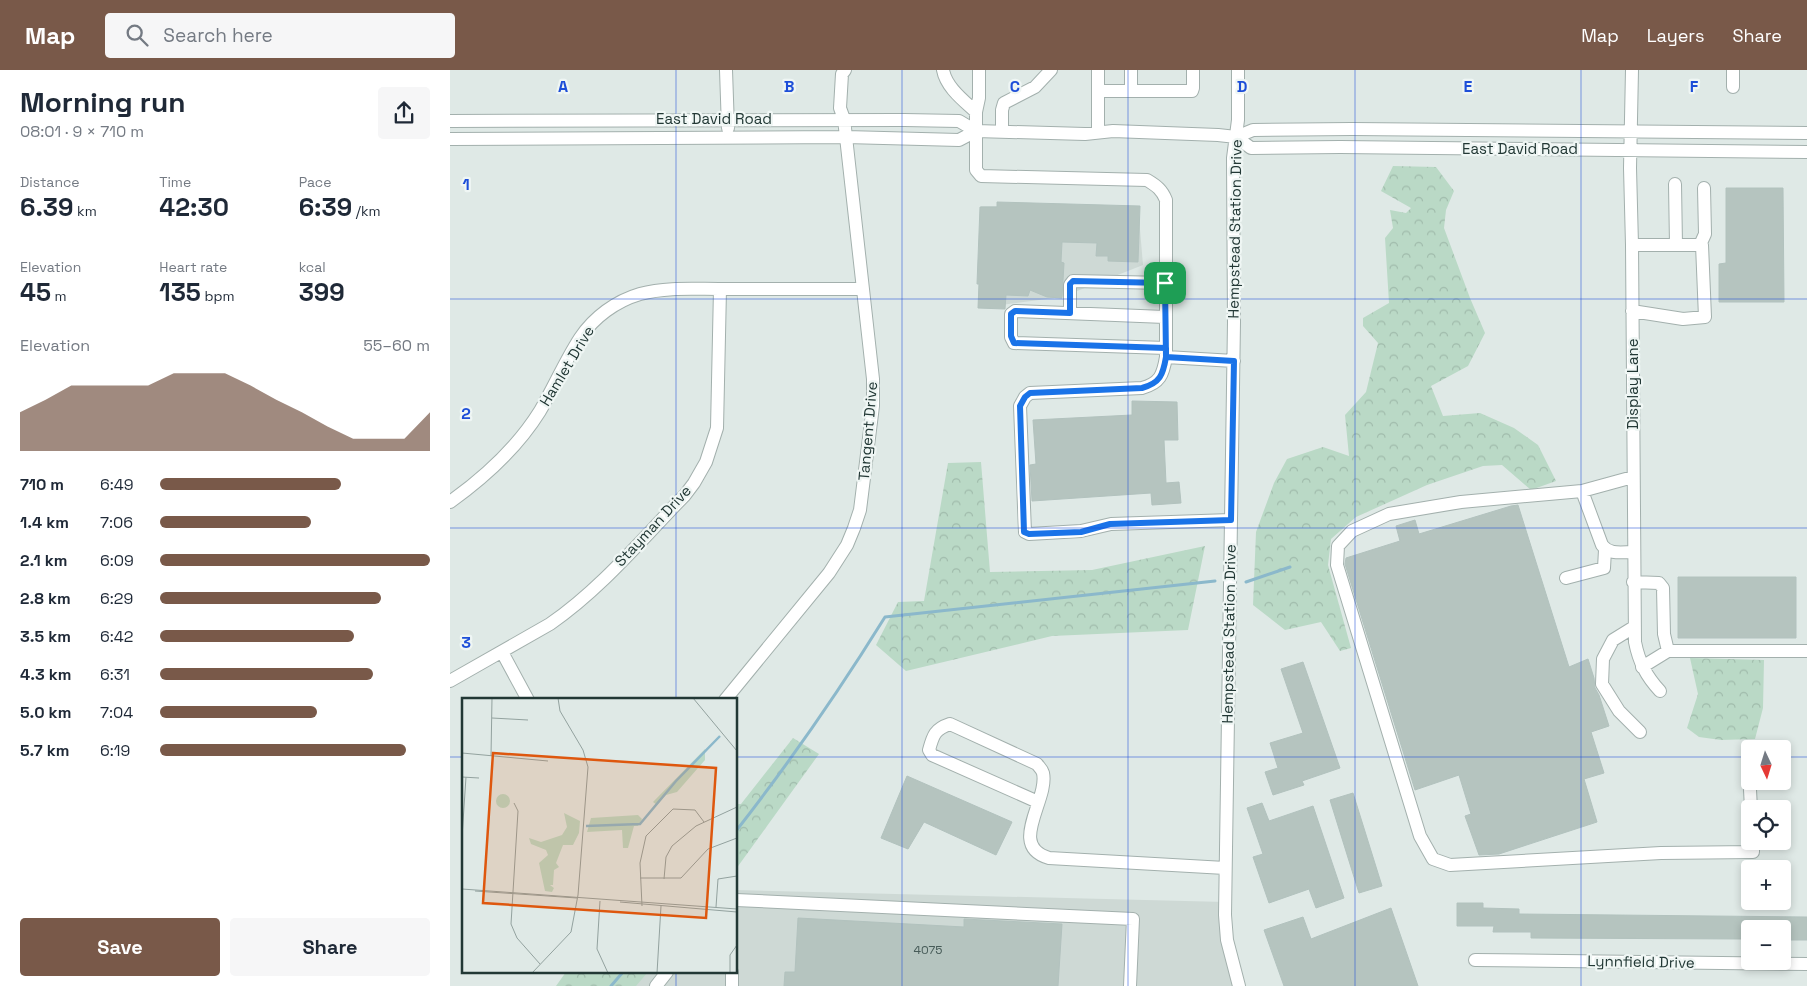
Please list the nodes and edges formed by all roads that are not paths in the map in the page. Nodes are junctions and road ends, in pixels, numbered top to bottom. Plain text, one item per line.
1 (726, 70) edge
2 (845, 70) edge
3 (943, 70) edge
4 (979, 70) edge
5 (1050, 70) edge
6 (1098, 70) edge
7 (1131, 70) edge
8 (1193, 70) edge
9 (1238, 70) edge
10 (1632, 70) edge
11 (1732, 70) edge
12 (1732, 87) dead end
13 (1098, 91) junction
14 (1130, 91) junction
15 (976, 112) junction
16 (728, 119) junction
17 (450, 120) edge
18 (844, 120) junction
19 (976, 131) junction
20 (1002, 132) junction
21 (1098, 132) junction
22 (1631, 132) junction
23 (1807, 133) edge
24 (846, 137) junction
25 (1236, 137) junction
26 (728, 138) junction
27 (450, 139) edge
28 (1631, 150) junction
29 (1807, 152) edge
30 (1675, 184) dead end
31 (1704, 188) dead end
32 (1632, 245) junction
33 (1676, 245) junction
34 (1700, 245) junction
35 (1165, 283) junction
36 (720, 289) junction
37 (864, 289) junction
38 (1632, 311) junction
39 (1070, 313) junction
40 (1165, 317) junction
41 (1166, 352) junction
42 (1234, 361) junction
43 (1633, 477) junction
44 (1582, 491) junction
45 (450, 502) edge
46 (1231, 520) junction
47 (1605, 550) junction
48 (1633, 552) junction
49 (1566, 578) dead end
50 (1633, 582) junction
51 (1634, 627) junction
52 (1668, 651) junction
53 (1807, 651) edge
54 (502, 652) junction
55 (1642, 667) junction
56 (450, 682) edge
57 (1660, 691) dead end
58 (527, 698) edge
59 (727, 698) edge
60 (1640, 732) dead end
61 (1038, 802) junction
62 (1753, 850) edge
63 (1226, 868) junction
64 (738, 900) edge
65 (1475, 960) dead end
66 (1807, 964) edge
67 (665, 974) edge
68 (656, 986) edge
69 (1130, 986) edge
70 (1239, 986) edge

1 - 16 street
2 - 18 street, Tangent Drive
3 - 15 street
4 - 15 street
5 - 20 street
6 - 13 street
7 - 14 street
8 - 14 street
9 - 25 street, Hempstead Station Drive
10 - 22 street, Display Lane
11 - 12 street
13 - 14 street
13 - 21 street
15 - 19 street
16 - 17 street, East David Road
16 - 18 street, East David Road
16 - 26 street
18 - 19 street, East David Road
18 - 24 street, Tangent Drive
19 - 20 street, East David Road
19 - 24 street, East David Road
19 - 35 street
20 - 21 street, East David Road
21 - 25 street, East David Road
22 - 23 street, East David Road
22 - 25 street, East David Road
22 - 28 street, Display Lane
24 - 26 street, East David Road
24 - 37 street, Tangent Drive
25 - 28 street, East David Road
25 - 42 street, Hempstead Station Drive
26 - 27 street, East David Road
28 - 29 street, East David Road
28 - 32 street, Display Lane
30 - 33 street
31 - 34 street
32 - 33 street
32 - 38 street, Display Lane
33 - 34 street
34 - 38 street
35 - 39 street
35 - 40 street
36 - 37 street, Hamlet Drive
36 - 45 street, Hamlet Drive
36 - 54 street, Stayman Drive
37 - 59 street, Tangent Drive
38 - 43 street, Display Lane
39 - 40 street
39 - 41 street
40 - 41 street
41 - 42 street
41 - 46 street
42 - 46 street, Hempstead Station Drive
43 - 44 street
43 - 48 street, Display Lane
44 - 47 street
44 - 62 street
46 - 63 street, Hempstead Station Drive
47 - 48 street
47 - 49 street
48 - 50 street, Display Lane
50 - 51 street, Display Lane
50 - 52 street
51 - 55 street, Display Lane
51 - 60 street
52 - 53 street
52 - 55 street
54 - 56 street, Stayman Drive
54 - 58 street
55 - 57 street, Display Lane
61 - 61 street
61 - 63 street
63 - 70 street, Hempstead Station Drive
64 - 69 street
65 - 66 street, Lynnfield Drive
67 - 68 street

